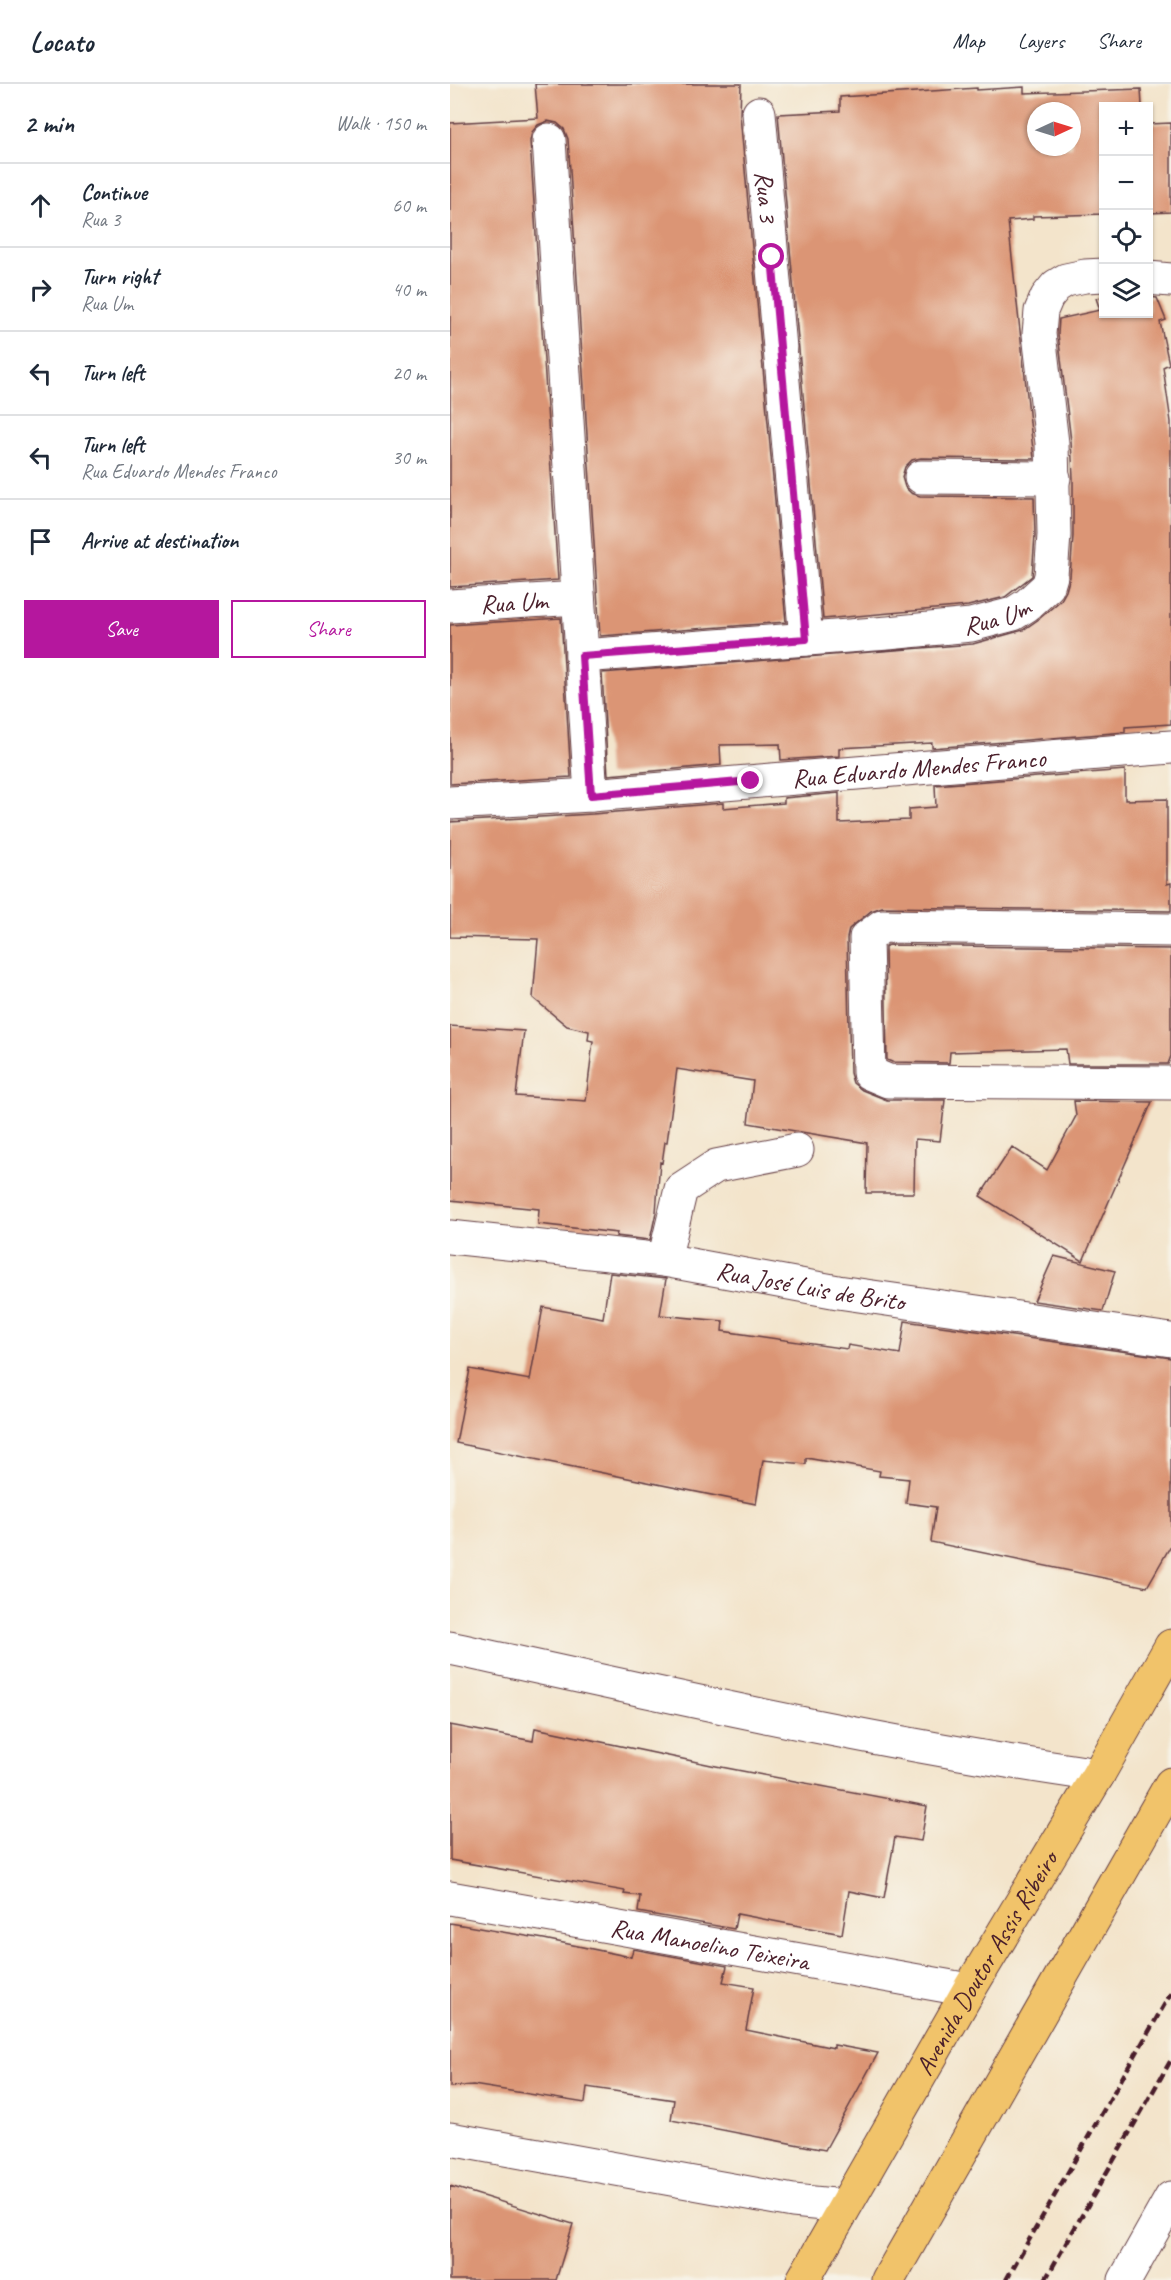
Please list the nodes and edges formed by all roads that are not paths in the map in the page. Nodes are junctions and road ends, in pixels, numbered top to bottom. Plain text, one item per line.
1 (759, 113) dead end
2 (549, 140) dead end
3 (1099, 275) edge
4 (1153, 278) edge
5 (1171, 280) edge
6 (921, 477) dead end
7 (1054, 478) junction
8 (578, 598) junction
9 (450, 606) edge
10 (806, 639) junction
11 (582, 656) junction
12 (1171, 747) edge
13 (591, 795) junction
14 (450, 803) edge
15 (1171, 930) edge
16 (1171, 1083) edge
17 (797, 1150) dead end
18 (450, 1237) edge
19 (664, 1260) junction
20 (1171, 1340) edge
21 (1171, 1646) edge
22 (450, 1648) edge
23 (1098, 1775) junction
24 (1171, 1784) edge
25 (450, 1898) edge
26 (969, 1990) junction
27 (450, 2139) edge
28 (1171, 2198) edge
29 (844, 2206) junction
30 (803, 2280) edge
31 (888, 2280) edge
32 (1125, 2280) edge

1 - 10 street, Rua 3
2 - 8 street
3 - 7 street, Rua Um
4 - 5 street
6 - 7 street
7 - 10 street, Rua Um
8 - 9 street, Rua Um
8 - 11 street
10 - 11 street, Rua Um
11 - 13 street
12 - 13 street, Rua Eduardo Mendes Franco
13 - 14 street, Rua Eduardo Mendes Franco
15 - 16 street
17 - 19 street
18 - 19 street, Rua José Luis de Brito
19 - 20 street, Rua José Luis de Brito
21 - 23 main road, Avenida Doutor Assis Ribeiro
22 - 23 street
23 - 26 main road, Avenida Doutor Assis Ribeiro
24 - 31 main road
25 - 26 street, Rua Manoelino Teixeira
26 - 29 main road, Avenida Doutor Assis Ribeiro
27 - 29 street
28 - 32 street
29 - 30 main road, Avenida Doutor Assis Ribeiro

